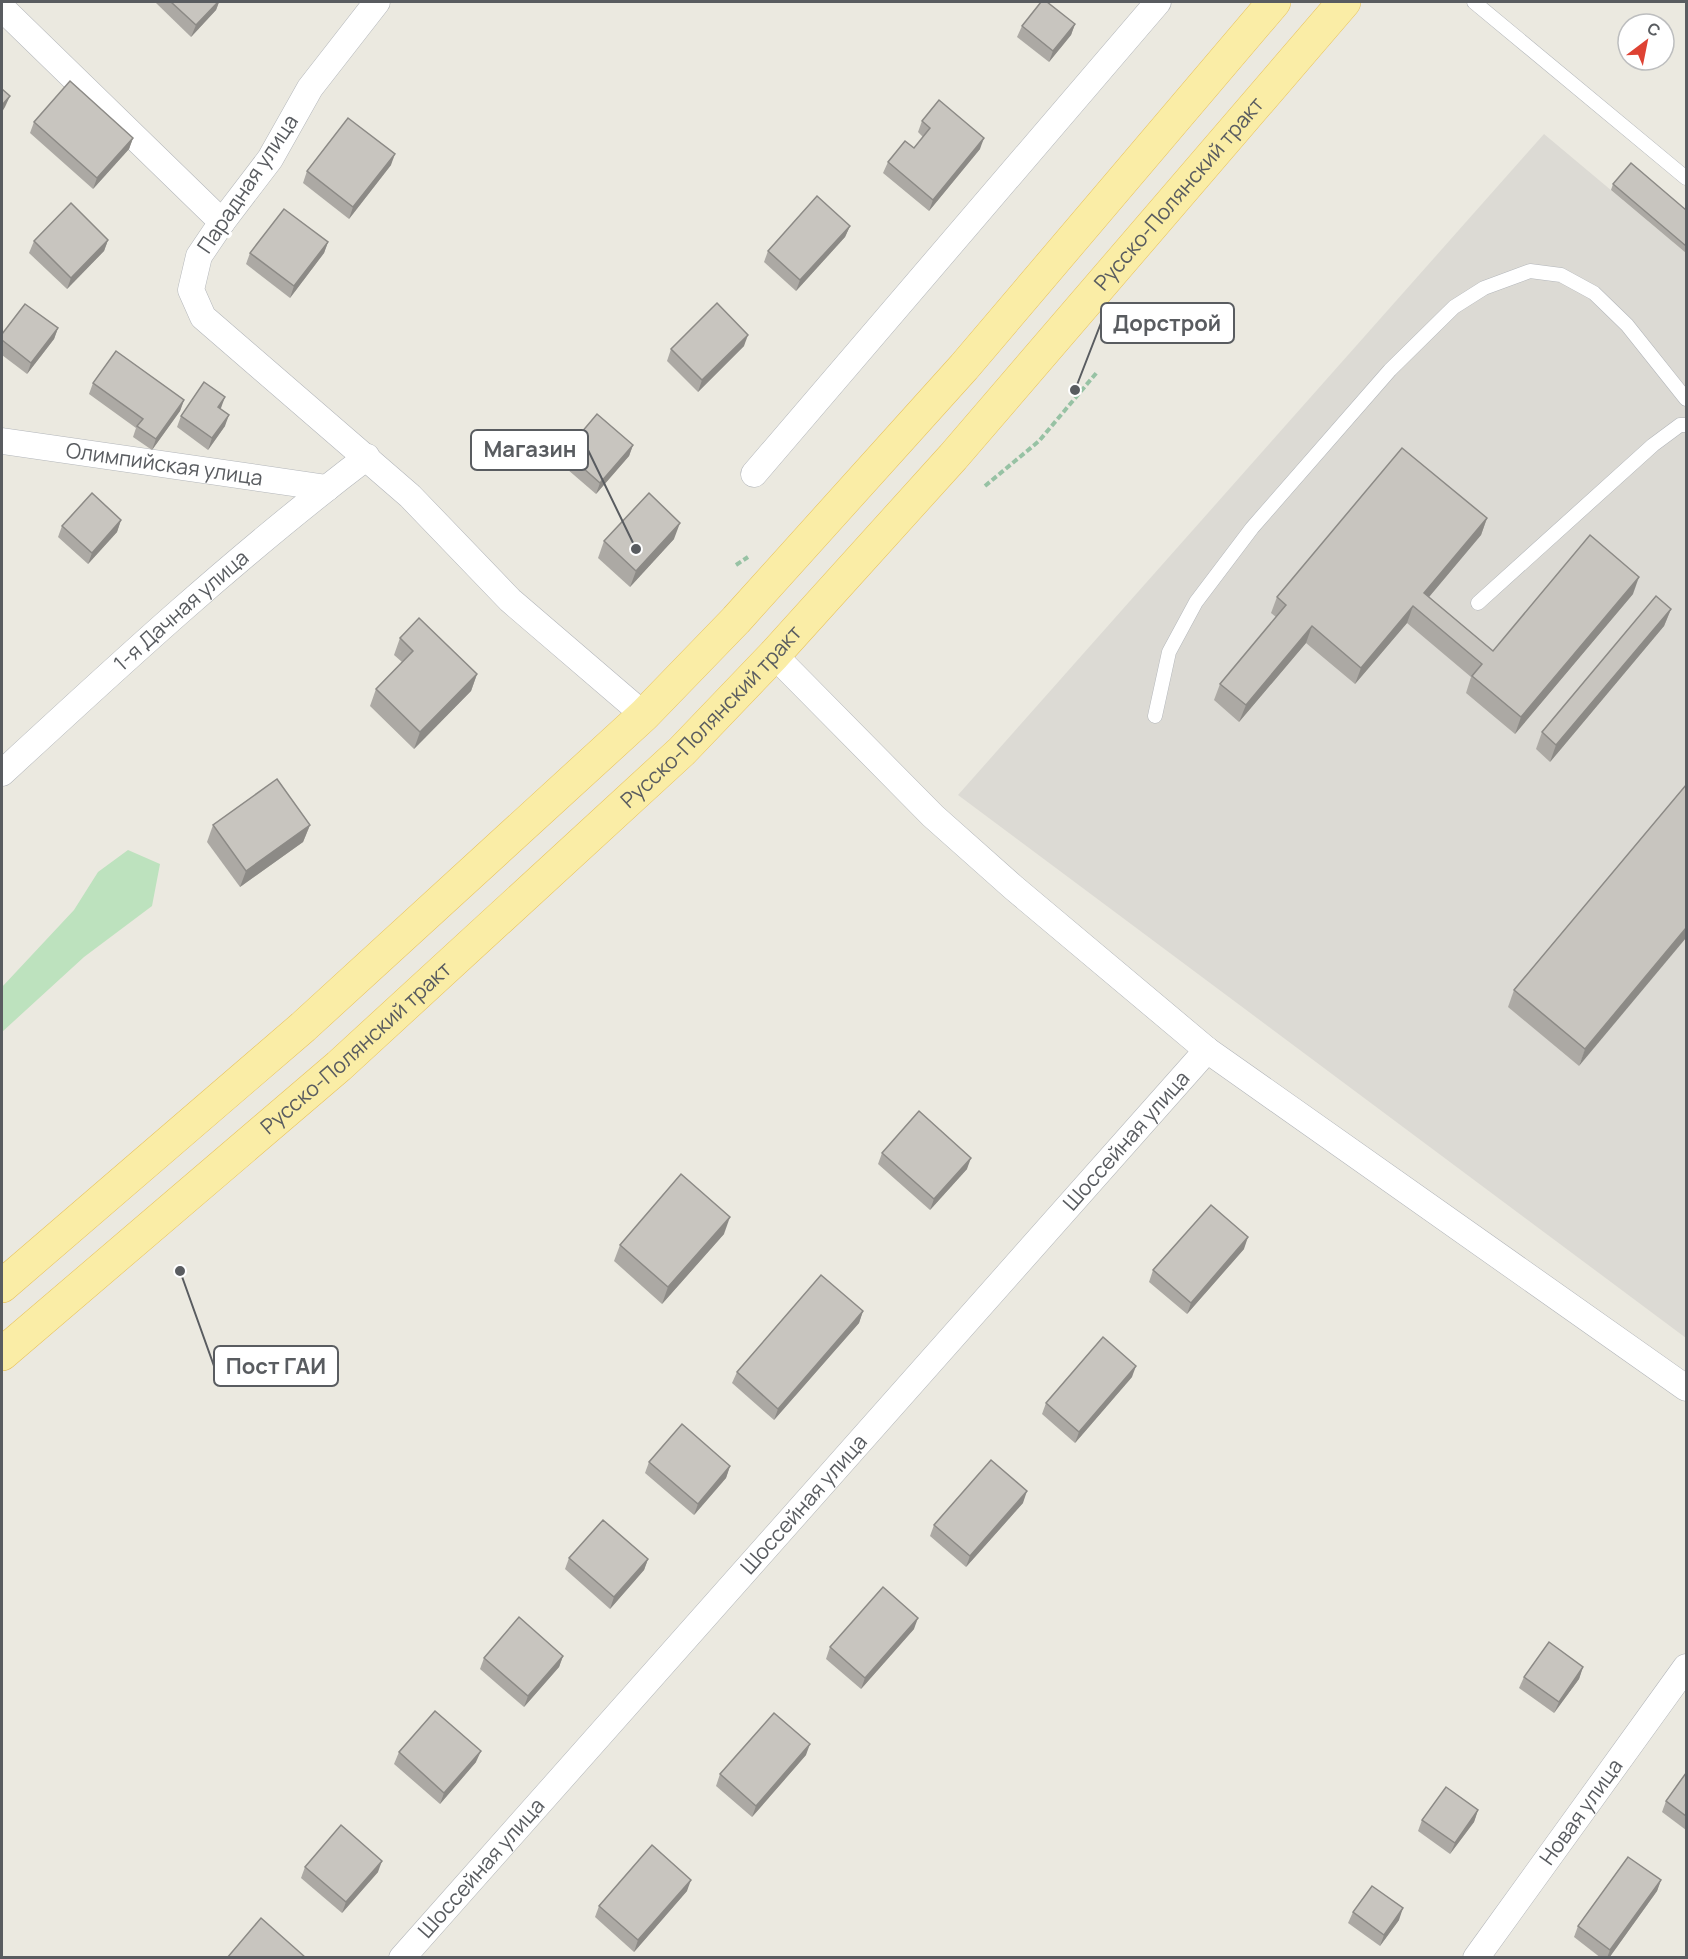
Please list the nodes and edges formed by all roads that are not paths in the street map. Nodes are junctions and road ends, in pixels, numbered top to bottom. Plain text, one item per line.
1 (377, 2) edge
2 (1158, 2) edge
3 (1274, 2) edge
4 (1344, 2) edge
5 (1474, 2) edge
6 (2, 8) edge
7 (1686, 178) edge
8 (222, 222) junction
9 (1686, 399) edge
10 (1686, 425) edge
11 (2, 441) edge
12 (367, 457) junction
13 (754, 474) dead end
14 (327, 488) junction
15 (1478, 603) dead end
16 (774, 655) junction
17 (645, 715) junction
18 (1155, 716) dead end
19 (2, 773) edge
20 (1207, 1050) junction
21 (2, 1286) edge
22 (2, 1354) edge
23 (1686, 1388) edge
24 (1686, 1667) edge
25 (402, 1958) edge
26 (1476, 1958) edge

1 - 8 street, Парадная улица
2 - 13 street
3 - 17 main road
4 - 16 main road, Русско-Полянский тракт
5 - 7 lane
6 - 8 street
8 - 12 street, Парадная улица
9 - 18 lane
10 - 15 lane
11 - 14 street, Олимпийская улица
12 - 14 street, 1-я Дачная улица
12 - 17 street, Парадная улица
14 - 19 street, 1-я Дачная улица
16 - 20 street
16 - 22 main road, Русско-Полянский тракт
17 - 21 main road
20 - 23 street
20 - 25 street, Шоссейная улица
24 - 26 street, Новая улица

